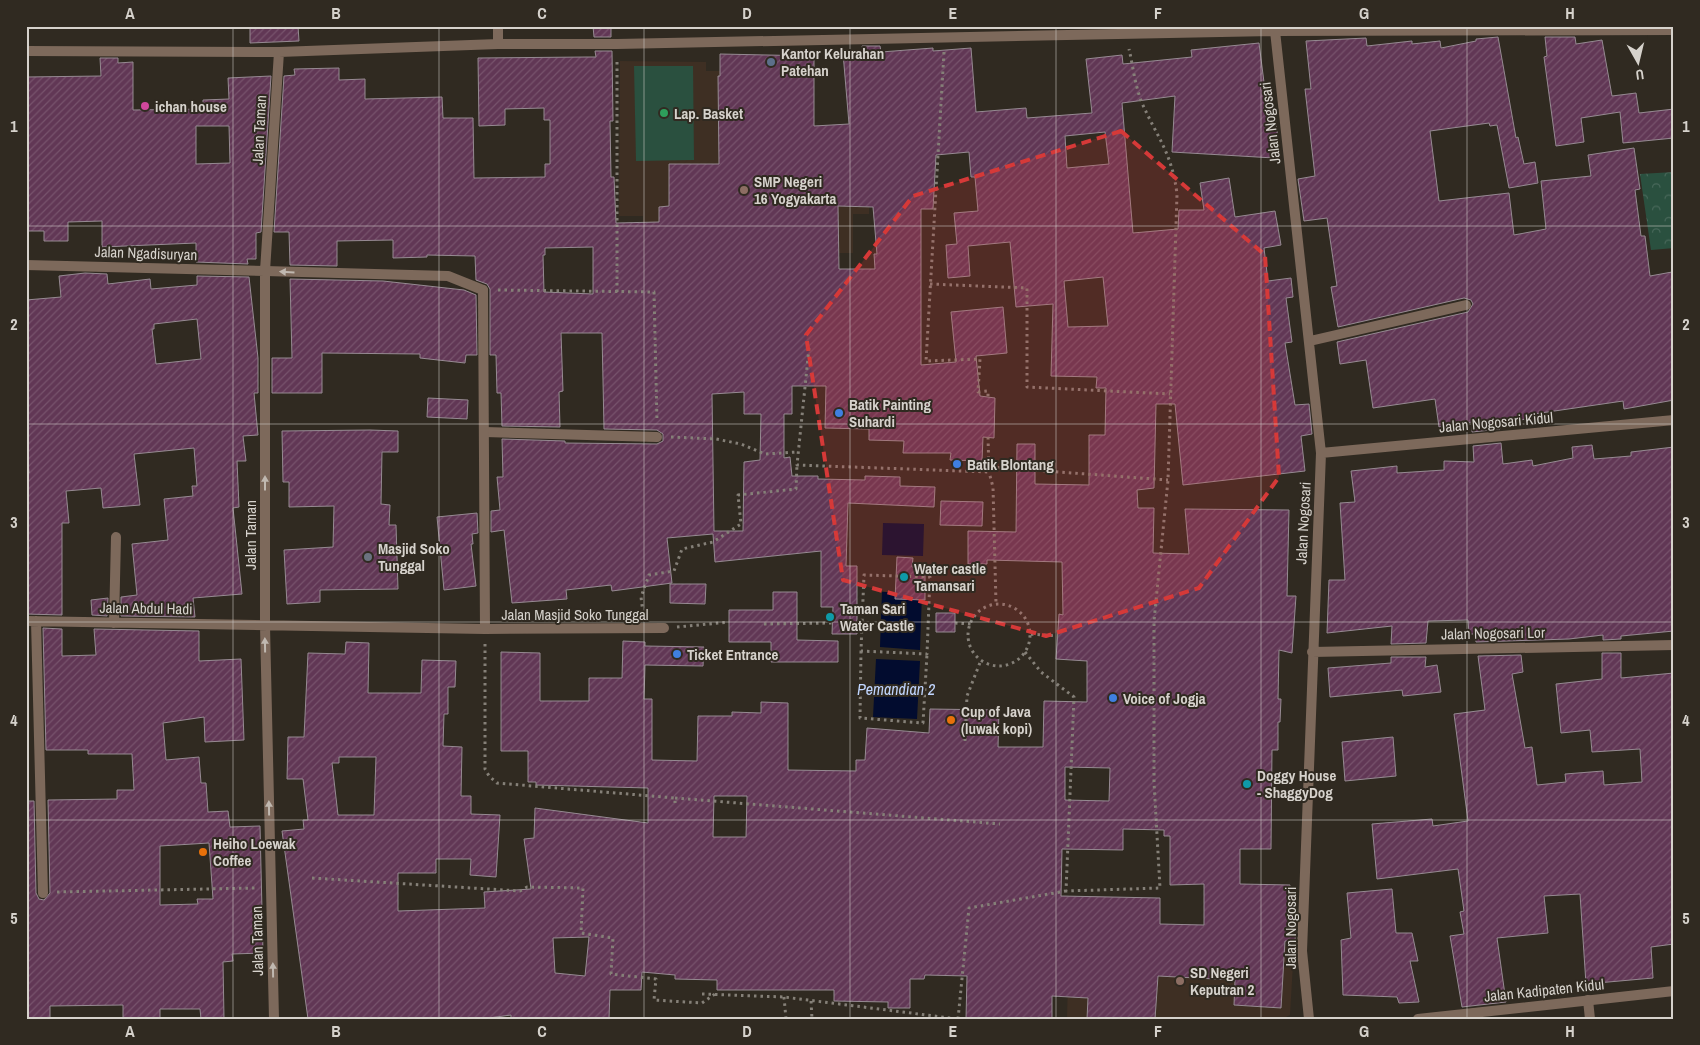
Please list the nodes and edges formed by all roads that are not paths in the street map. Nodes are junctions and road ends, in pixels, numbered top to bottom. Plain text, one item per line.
1 (498, 26) edge
2 (1674, 30) edge
3 (1274, 31) junction
4 (498, 44) junction
5 (26, 51) edge
6 (279, 52) junction
7 (26, 264) edge
8 (265, 271) junction
9 (1466, 305) dead end
10 (1310, 340) junction
11 (1674, 420) edge
12 (485, 432) junction
13 (657, 437) road end
14 (1321, 453) junction
15 (116, 538) dead end
16 (31, 621) edge
17 (114, 623) junction
18 (265, 626) junction
19 (664, 628) road end
20 (485, 629) junction
21 (1674, 645) edge
22 (1312, 652) junction
23 (43, 893) road end
24 (1674, 991) edge
25 (1588, 1000) junction
26 (274, 1019) edge
27 (1309, 1019) edge
28 (1418, 1019) edge
29 (1590, 1019) edge

1 - 4 street
2 - 3 street
3 - 4 street
3 - 10 street, Jalan Nogosari
4 - 6 street
5 - 6 street
6 - 8 street, Jalan Taman
7 - 8 street, Jalan Ngadisuryan
12 -> 8 street, Jalan Ngadisuryan
18 -> 8 street, Jalan Taman
9 - 10 street
10 - 14 street, Jalan Nogosari
11 - 14 street, Jalan Nogosari Kidul
12 - 13 street
12 - 20 street
14 - 22 street, Jalan Nogosari
15 - 17 street
16 - 17 street, Jalan Abdul Hadi
16 - 23 street
17 - 18 street, Jalan Abdul Hadi
18 - 20 street, Jalan Abdul Hadi
26 -> 18 street, Jalan Taman
19 - 20 street, Jalan Masjid Soko Tunggal
21 - 22 street, Jalan Nogosari Lor
22 - 27 street, Jalan Nogosari
24 - 25 street, Jalan Kadipaten Kidul
25 - 28 street, Jalan Kadipaten Kidul
25 - 29 street

